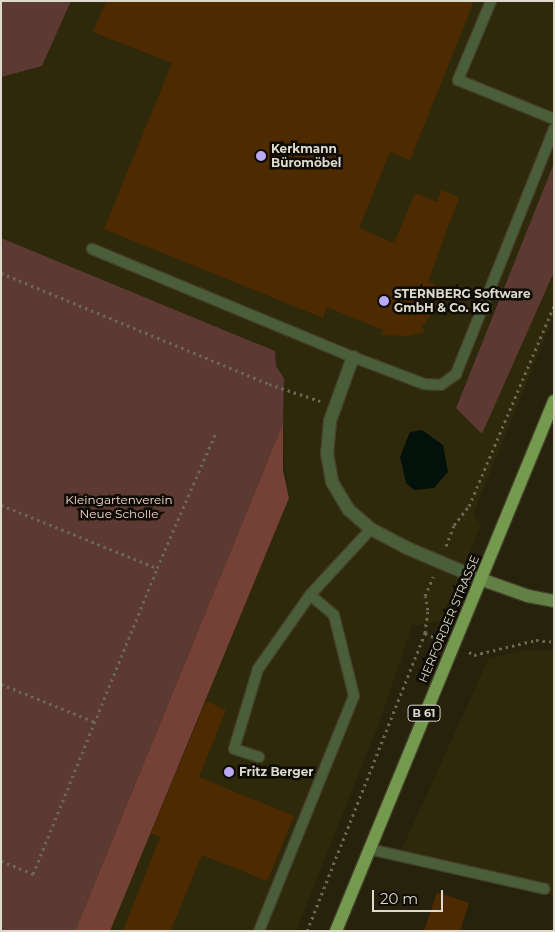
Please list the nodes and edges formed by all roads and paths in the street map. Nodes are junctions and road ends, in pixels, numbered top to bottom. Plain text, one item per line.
1 (491, 1) edge
2 (554, 119) edge
3 (554, 129) edge
4 (92, 249) dead end
5 (1, 273) edge
6 (554, 306) edge
7 (352, 357) junction
8 (554, 401) edge
9 (335, 405) junction
10 (216, 432) dead end
11 (1, 504) edge
12 (371, 528) junction
13 (439, 562) junction
14 (157, 568) junction
15 (480, 579) junction
16 (310, 595) junction
17 (554, 601) edge
18 (425, 633) junction
19 (554, 642) edge
20 (452, 646) junction
21 (1, 684) edge
22 (94, 722) junction
23 (259, 757) dead end
24 (369, 849) junction
25 (1, 861) edge
26 (545, 889) dead end
27 (259, 931) edge
28 (307, 931) edge
29 (336, 931) edge

1 - 2 lane
3 - 7 lane
4 - 7 lane
5 - 9 path
6 - 13 path
7 - 9 street
8 - 15 main road, HERFORDER STRASSE / B 61
9 - 12 street
10 - 14 path
11 - 14 path
12 - 13 street
12 - 16 lane
13 - 15 street
13 - 18 path
14 - 22 path
15 - 17 main road
15 - 20 main road, HERFORDER STRASSE / B 61
16 - 23 lane
16 - 27 lane
18 - 20 path
18 - 28 path
19 - 20 path
20 - 24 main road, HERFORDER STRASSE / B 61
21 - 22 path
22 - 25 path
24 - 26 lane
24 - 29 main road, HERFORDER STRASSE / B 61

